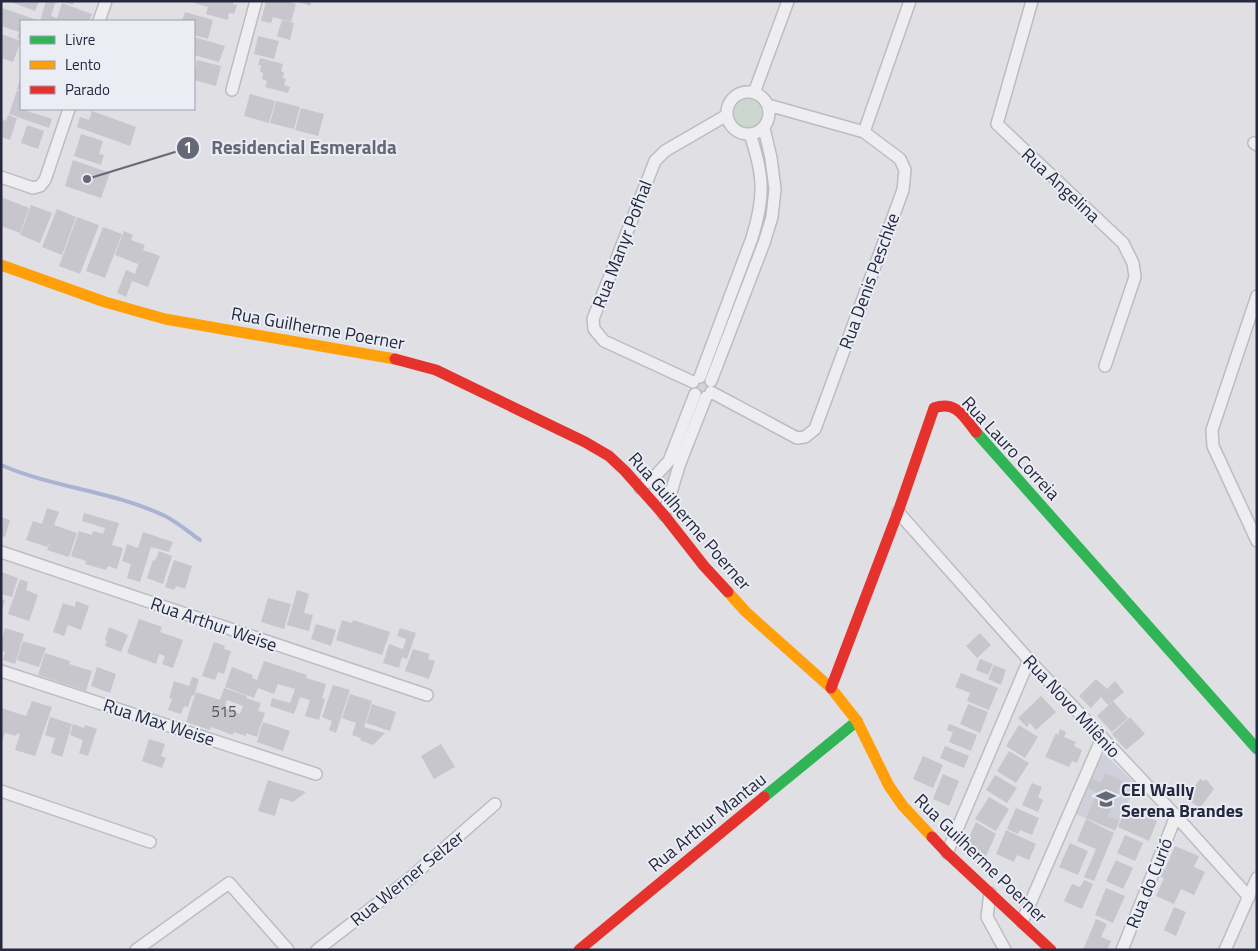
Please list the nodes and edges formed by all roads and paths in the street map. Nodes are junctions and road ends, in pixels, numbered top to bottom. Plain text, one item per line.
1 (106, 1) edge
2 (256, 1) edge
3 (788, 1) edge
4 (910, 1) edge
5 (1032, 1) edge
6 (99, 20) edge
7 (232, 90) dead end
8 (754, 93) junction
9 (768, 105) junction
10 (69, 110) edge
11 (727, 116) junction
12 (764, 128) junction
13 (864, 132) junction
14 (750, 134) junction
15 (1, 177) edge
16 (1, 265) edge
17 (1257, 296) edge
18 (1105, 366) dead end
19 (703, 387) junction
20 (640, 488) junction
21 (898, 512) junction
22 (664, 515) junction
23 (1257, 541) edge
24 (1, 552) edge
25 (1029, 660) junction
26 (1, 671) edge
27 (830, 688) junction
28 (427, 695) dead end
29 (857, 722) junction
30 (1102, 738) junction
31 (1257, 749) edge
32 (316, 774) dead end
33 (1, 792) edge
34 (495, 804) dead end
35 (1176, 816) junction
36 (150, 842) dead end
37 (947, 853) junction
38 (1257, 878) edge
39 (990, 893) junction
40 (1249, 897) junction
41 (1022, 922) junction
42 (136, 950) edge
43 (288, 950) edge
44 (317, 950) edge
45 (579, 950) edge
46 (1005, 950) edge
47 (1052, 950) edge
48 (1122, 950) edge
49 (1225, 950) edge

1 - 6 street
2 - 7 street
3 - 8 street
4 - 13 street
5 - 18 street, Rua Angelina
8 - 9 street
8 - 11 street
9 - 12 street
9 - 13 street, Rua Denis Peschke
10 - 15 street
11 - 14 street
11 - 19 street, Rua Manyr Pofhal
12 - 14 street
12 - 19 street
13 - 19 street, Rua Denis Peschke
14 - 19 street
16 - 20 street, Rua Guilherme Poerner
17 - 23 street
19 - 20 street
19 - 22 street
20 - 22 street, Rua Guilherme Poerner
21 - 25 street, Rua Novo Milênio
21 - 27 street, Rua Lauro Correia
21 - 31 street, Rua Lauro Correia
22 - 27 street, Rua Guilherme Poerner
24 - 28 street, Rua Arthur Weise
25 - 30 street, Rua Novo Milênio
25 - 37 street
26 - 32 street, Rua Max Weise
27 - 29 street, Rua Guilherme Poerner
29 - 37 street, Rua Guilherme Poerner
29 - 45 street, Rua Arthur Mantau
30 - 35 street, Rua Novo Milênio
30 - 41 street
33 - 36 street
34 - 44 street, Rua Werner Selzer
35 - 40 street, Rua Novo Milênio
35 - 48 street, Rua do Curió
37 - 39 street, Rua Guilherme Poerner
38 - 40 street
39 - 41 street, Rua Guilherme Poerner
39 - 46 street
40 - 49 street
41 - 47 street, Rua Guilherme Poerner
42 - 43 street

